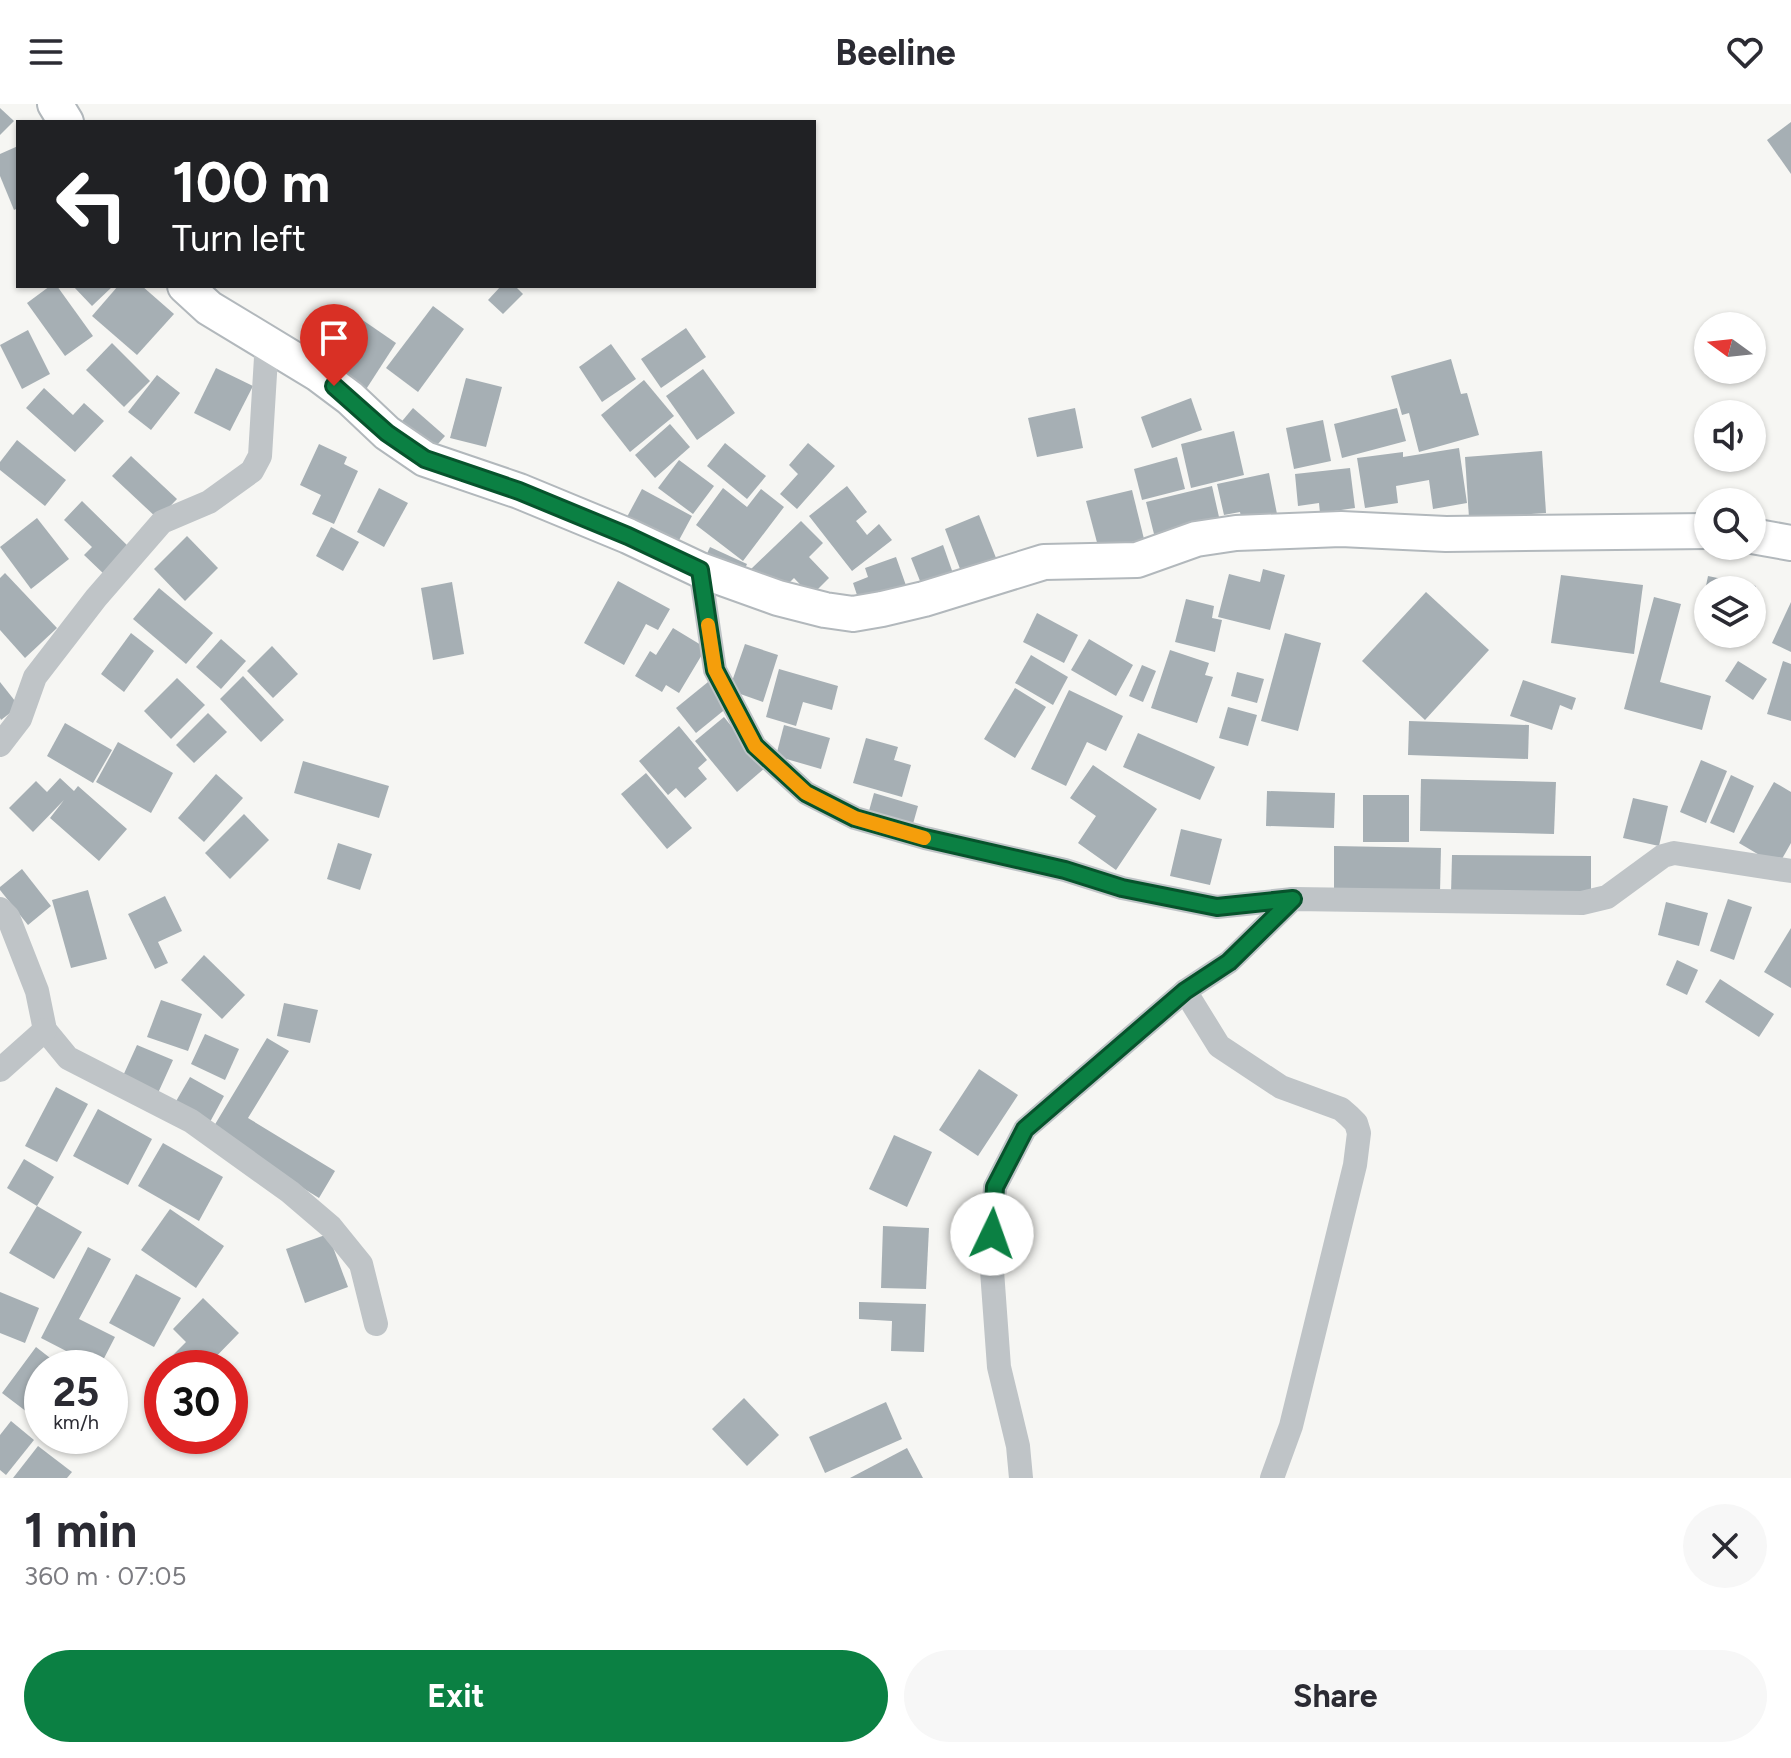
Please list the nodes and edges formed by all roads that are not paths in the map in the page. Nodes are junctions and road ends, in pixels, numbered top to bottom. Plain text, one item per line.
1 (187, 288) edge
2 (267, 341) junction
3 (1694, 531) edge
4 (1766, 539) edge
5 (1791, 543) edge
6 (700, 570) junction
7 (0, 745) edge
8 (1791, 871) edge
9 (1293, 899) junction
10 (0, 909) edge
11 (1185, 991) junction
12 (45, 1030) junction
13 (0, 1070) edge
14 (376, 1324) dead end
15 (1021, 1478) edge
16 (1272, 1478) edge

1 - 2 street
2 - 6 street
2 - 7 street
3 - 6 street
4 - 5 street
6 - 9 street
8 - 9 street
9 - 11 street
10 - 12 street
11 - 15 street
11 - 16 street
12 - 13 street
12 - 14 street

